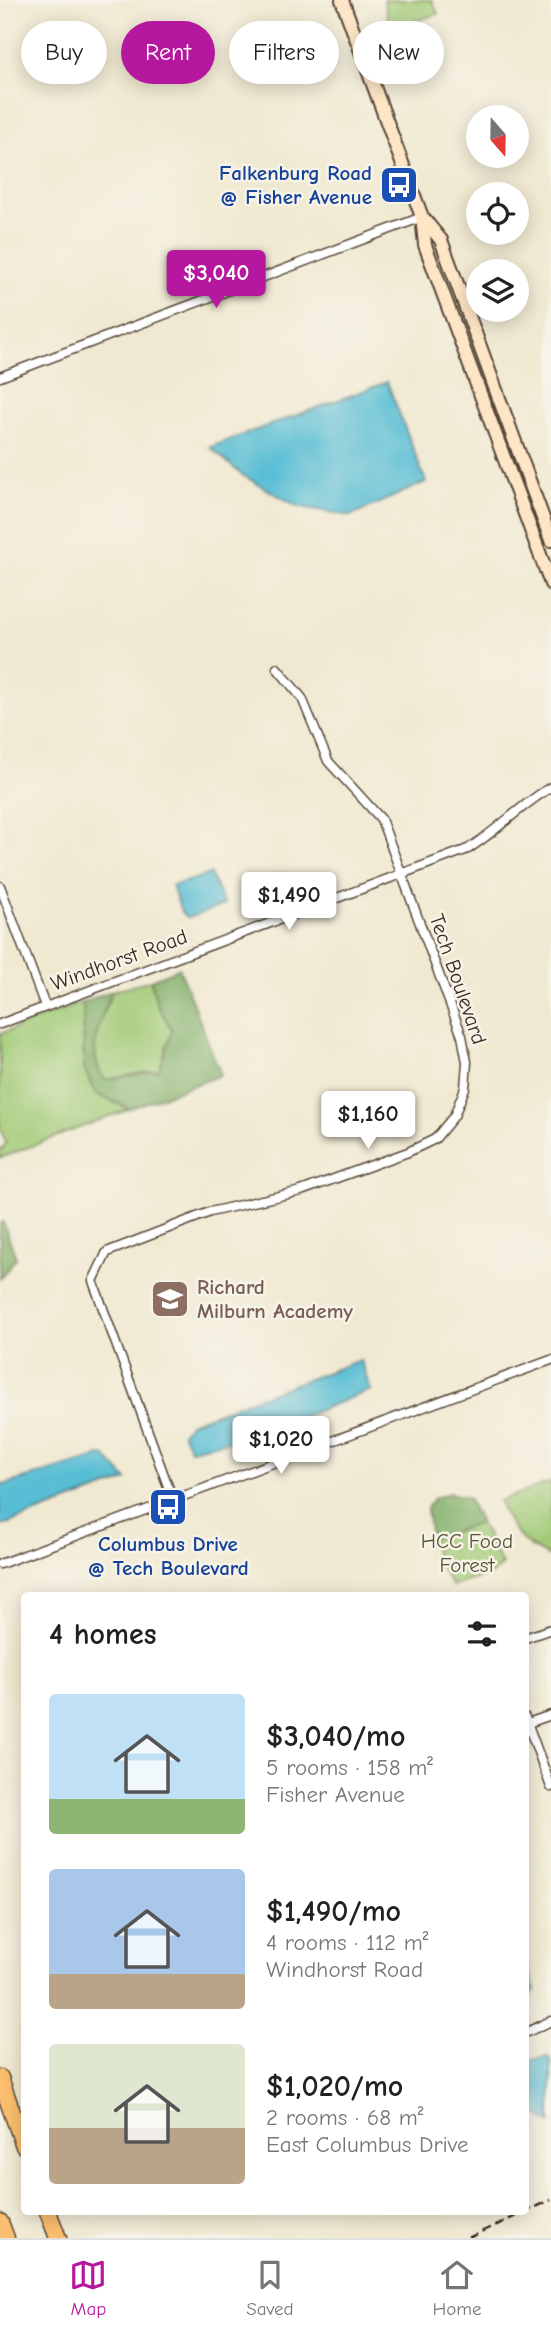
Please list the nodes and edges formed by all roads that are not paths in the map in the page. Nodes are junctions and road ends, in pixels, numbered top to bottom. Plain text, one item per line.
1 (342, 0) edge
2 (422, 217) junction
3 (0, 377) edge
4 (531, 484) junction
5 (516, 489) junction
6 (551, 540) edge
7 (551, 584) edge
8 (277, 668) dead end
9 (551, 787) edge
10 (403, 876) junction
11 (0, 886) edge
12 (45, 1006) junction
13 (0, 1024) edge
14 (551, 1360) edge
15 (173, 1500) junction
16 (0, 1564) edge
17 (551, 1629) edge
18 (529, 1637) edge
19 (551, 1715) edge
20 (529, 1721) edge
21 (529, 1730) edge
22 (551, 1787) edge
23 (551, 2021) edge
24 (551, 2027) edge
25 (529, 2032) edge
26 (529, 2033) edge
27 (0, 2078) edge
28 (21, 2138) edge
29 (49, 2215) edge
30 (0, 2222) edge
31 (6, 2238) edge
32 (58, 2238) edge

1 - 2 street
2 - 3 street
2 - 4 street
2 - 5 street
4 - 5 street
4 - 6 street
5 - 7 street
8 - 10 street, Tech Boulevard
9 - 10 street, Windhorst Road
10 - 12 street, Windhorst Road
10 - 15 street, Tech Boulevard
11 - 12 street
12 - 13 street, Windhorst Road
14 - 15 street
15 - 16 street
17 - 18 street
19 - 20 street
21 - 22 street
23 - 25 street
24 - 26 street
27 - 28 highway
29 - 32 highway
30 - 31 highway

